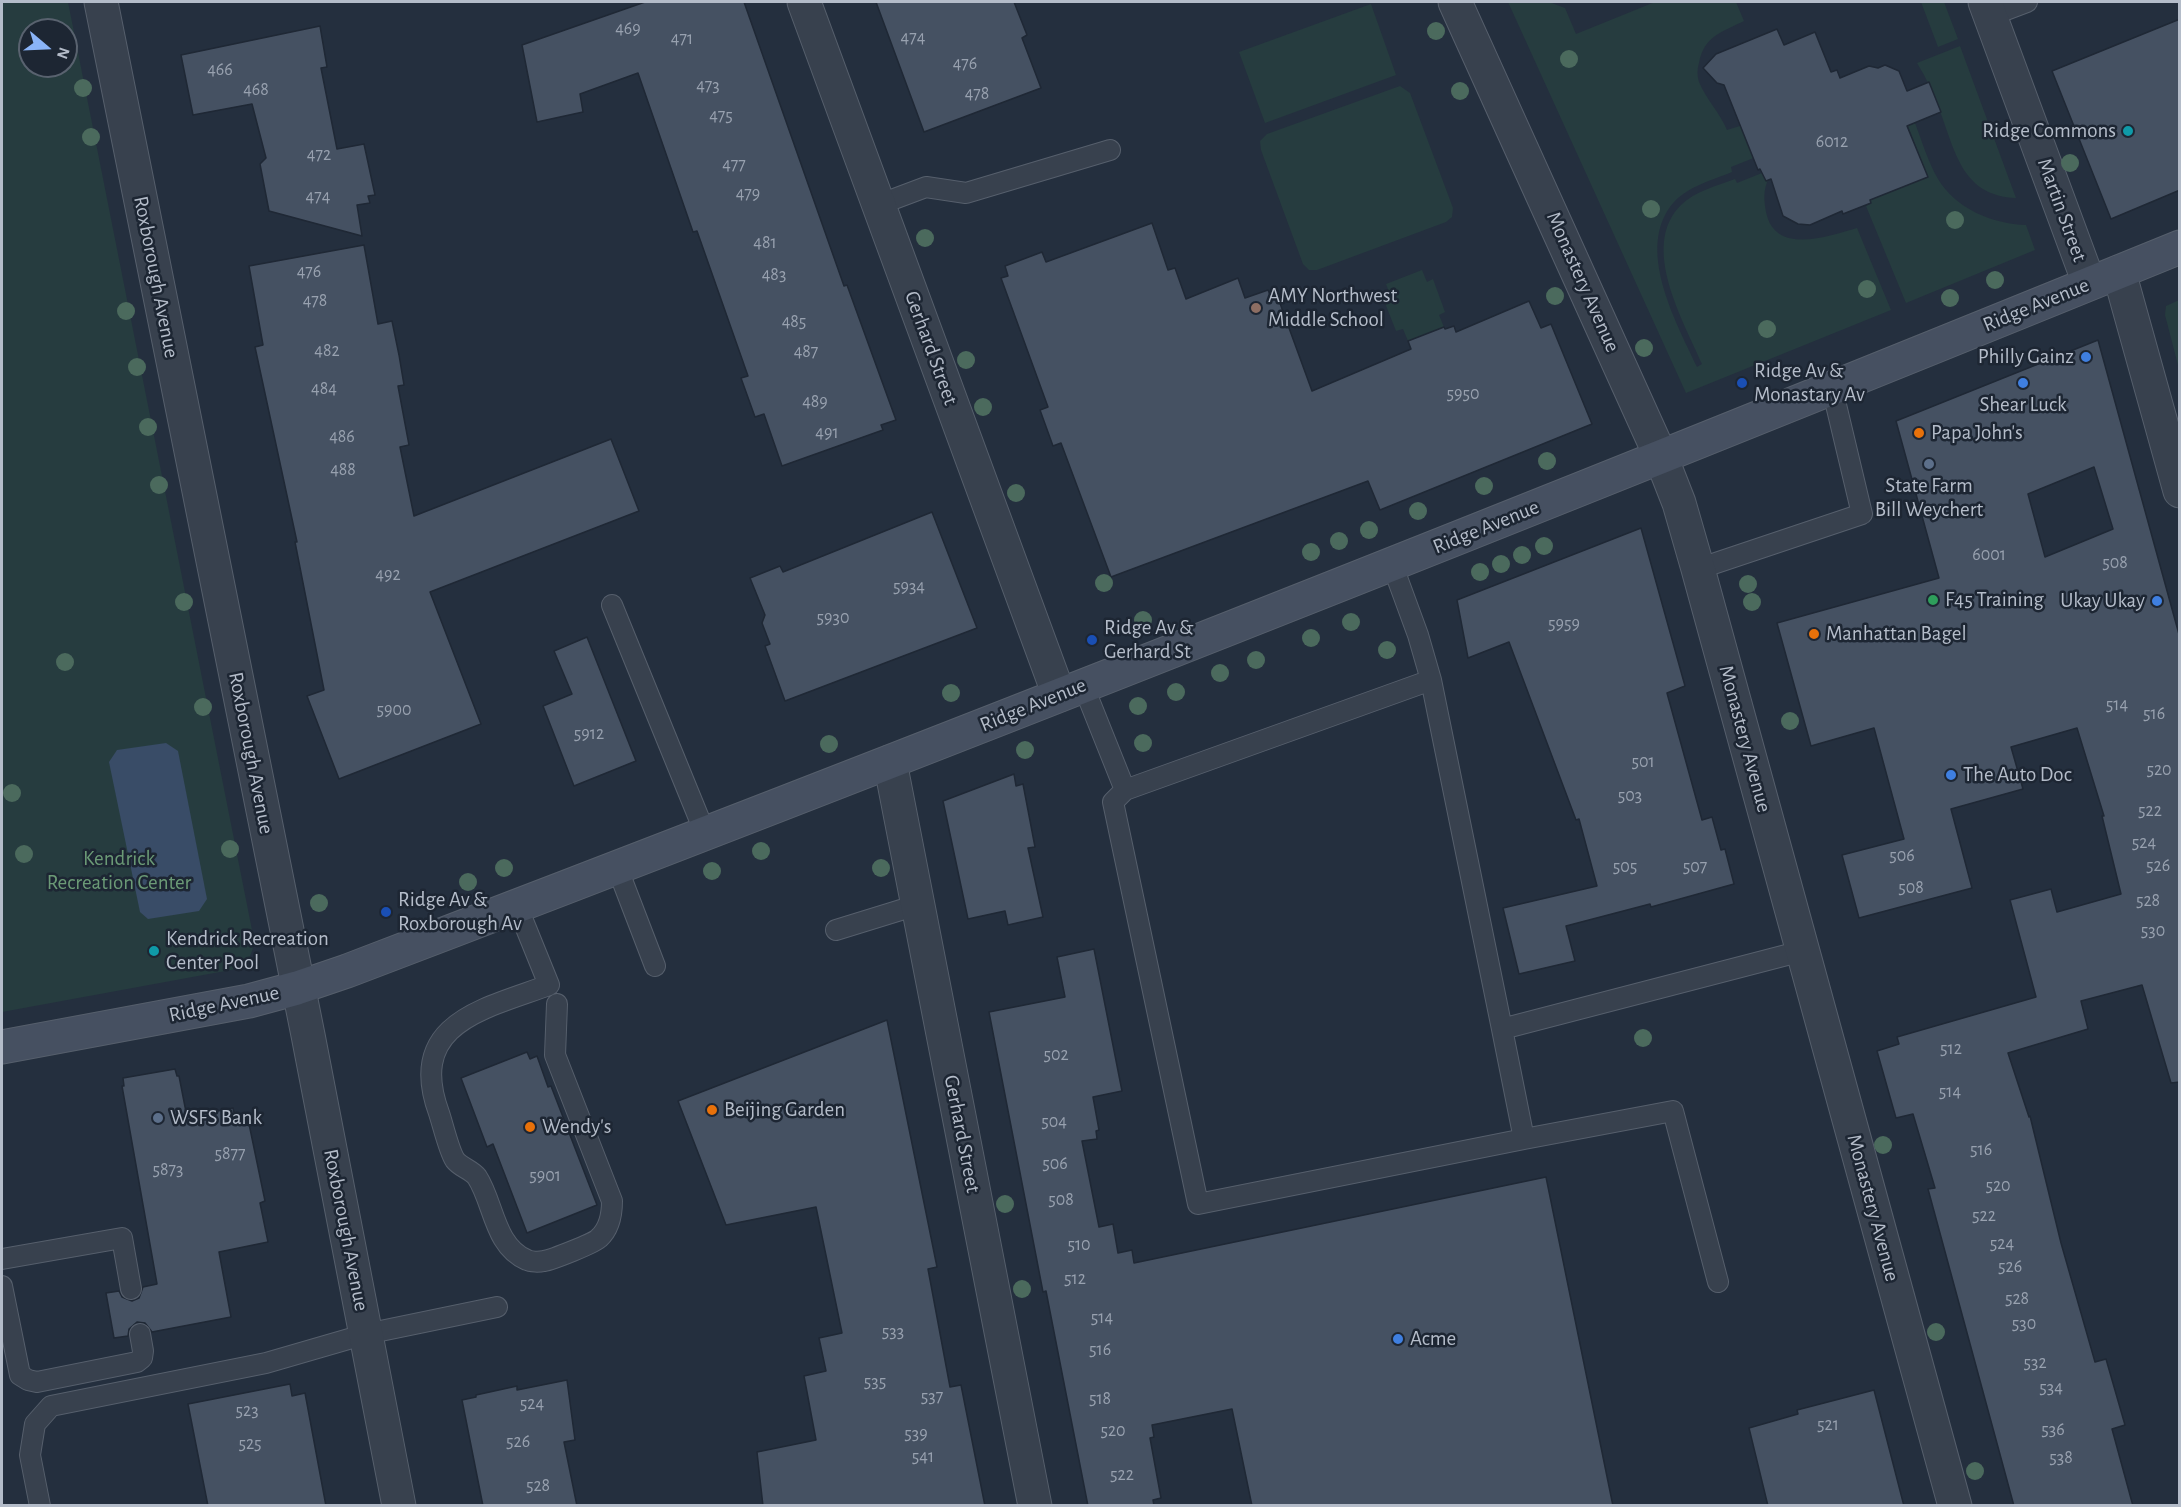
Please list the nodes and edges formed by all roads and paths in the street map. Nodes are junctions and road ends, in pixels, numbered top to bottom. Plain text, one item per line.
1 (101, 2) edge
2 (804, 2) edge
3 (1455, 2) edge
4 (2027, 2) edge
5 (1987, 9) edge
6 (1110, 150) dead end
7 (878, 205) junction
8 (2180, 247) edge
9 (2104, 278) junction
10 (1832, 388) junction
11 (1661, 457) junction
12 (2180, 491) edge
13 (1392, 564) junction
14 (1698, 569) junction
15 (612, 604) dead end
16 (1431, 680) junction
17 (1071, 690) junction
18 (890, 762) junction
19 (1125, 790) junction
20 (705, 833) junction
21 (617, 867) junction
22 (917, 905) junction
23 (517, 906) junction
24 (836, 930) dead end
25 (1802, 951) junction
26 (655, 966) dead end
27 (297, 988) junction
28 (557, 1004) dead end
29 (1502, 1029) junction
30 (2, 1047) edge
31 (1524, 1139) junction
32 (2, 1259) edge
33 (1718, 1282) dead end
34 (2, 1286) edge
35 (131, 1289) dead end
36 (497, 1307) dead end
37 (140, 1334) dead end
38 (366, 1334) junction
39 (40, 1506) edge
40 (399, 1506) edge
41 (1035, 1506) edge
42 (1954, 1506) edge

1 - 27 street, Roxborough Avenue
2 - 7 street, Gerhard Street
3 - 11 street, Monastery Avenue
4 - 5 lane
5 - 9 street, Martin Street
6 - 7 lane
7 - 17 street, Gerhard Street
8 - 9 main road, Ridge Avenue
9 - 10 main road, Ridge Avenue
9 - 12 street, Martin Street
10 - 11 main road, Ridge Avenue
10 - 14 lane
11 - 13 main road, Ridge Avenue
11 - 14 street, Monastery Avenue
13 - 16 lane
13 - 17 main road, Ridge Avenue
14 - 25 street, Monastery Avenue
15 - 20 lane
16 - 19 lane
16 - 29 lane
17 - 18 main road, Ridge Avenue
17 - 19 lane
18 - 20 main road, Ridge Avenue
18 - 22 street, Gerhard Street
19 - 31 lane
20 - 21 main road, Ridge Avenue
21 - 23 main road, Ridge Avenue
21 - 26 lane
22 - 24 lane
22 - 41 street, Gerhard Street
23 - 27 main road, Ridge Avenue
23 - 28 lane
25 - 29 lane
25 - 42 street, Monastery Avenue
27 - 30 main road, Ridge Avenue
27 - 38 street, Roxborough Avenue
29 - 31 lane
31 - 33 lane
32 - 35 lane
34 - 37 lane
36 - 38 lane
38 - 39 lane
38 - 40 street, Roxborough Avenue

